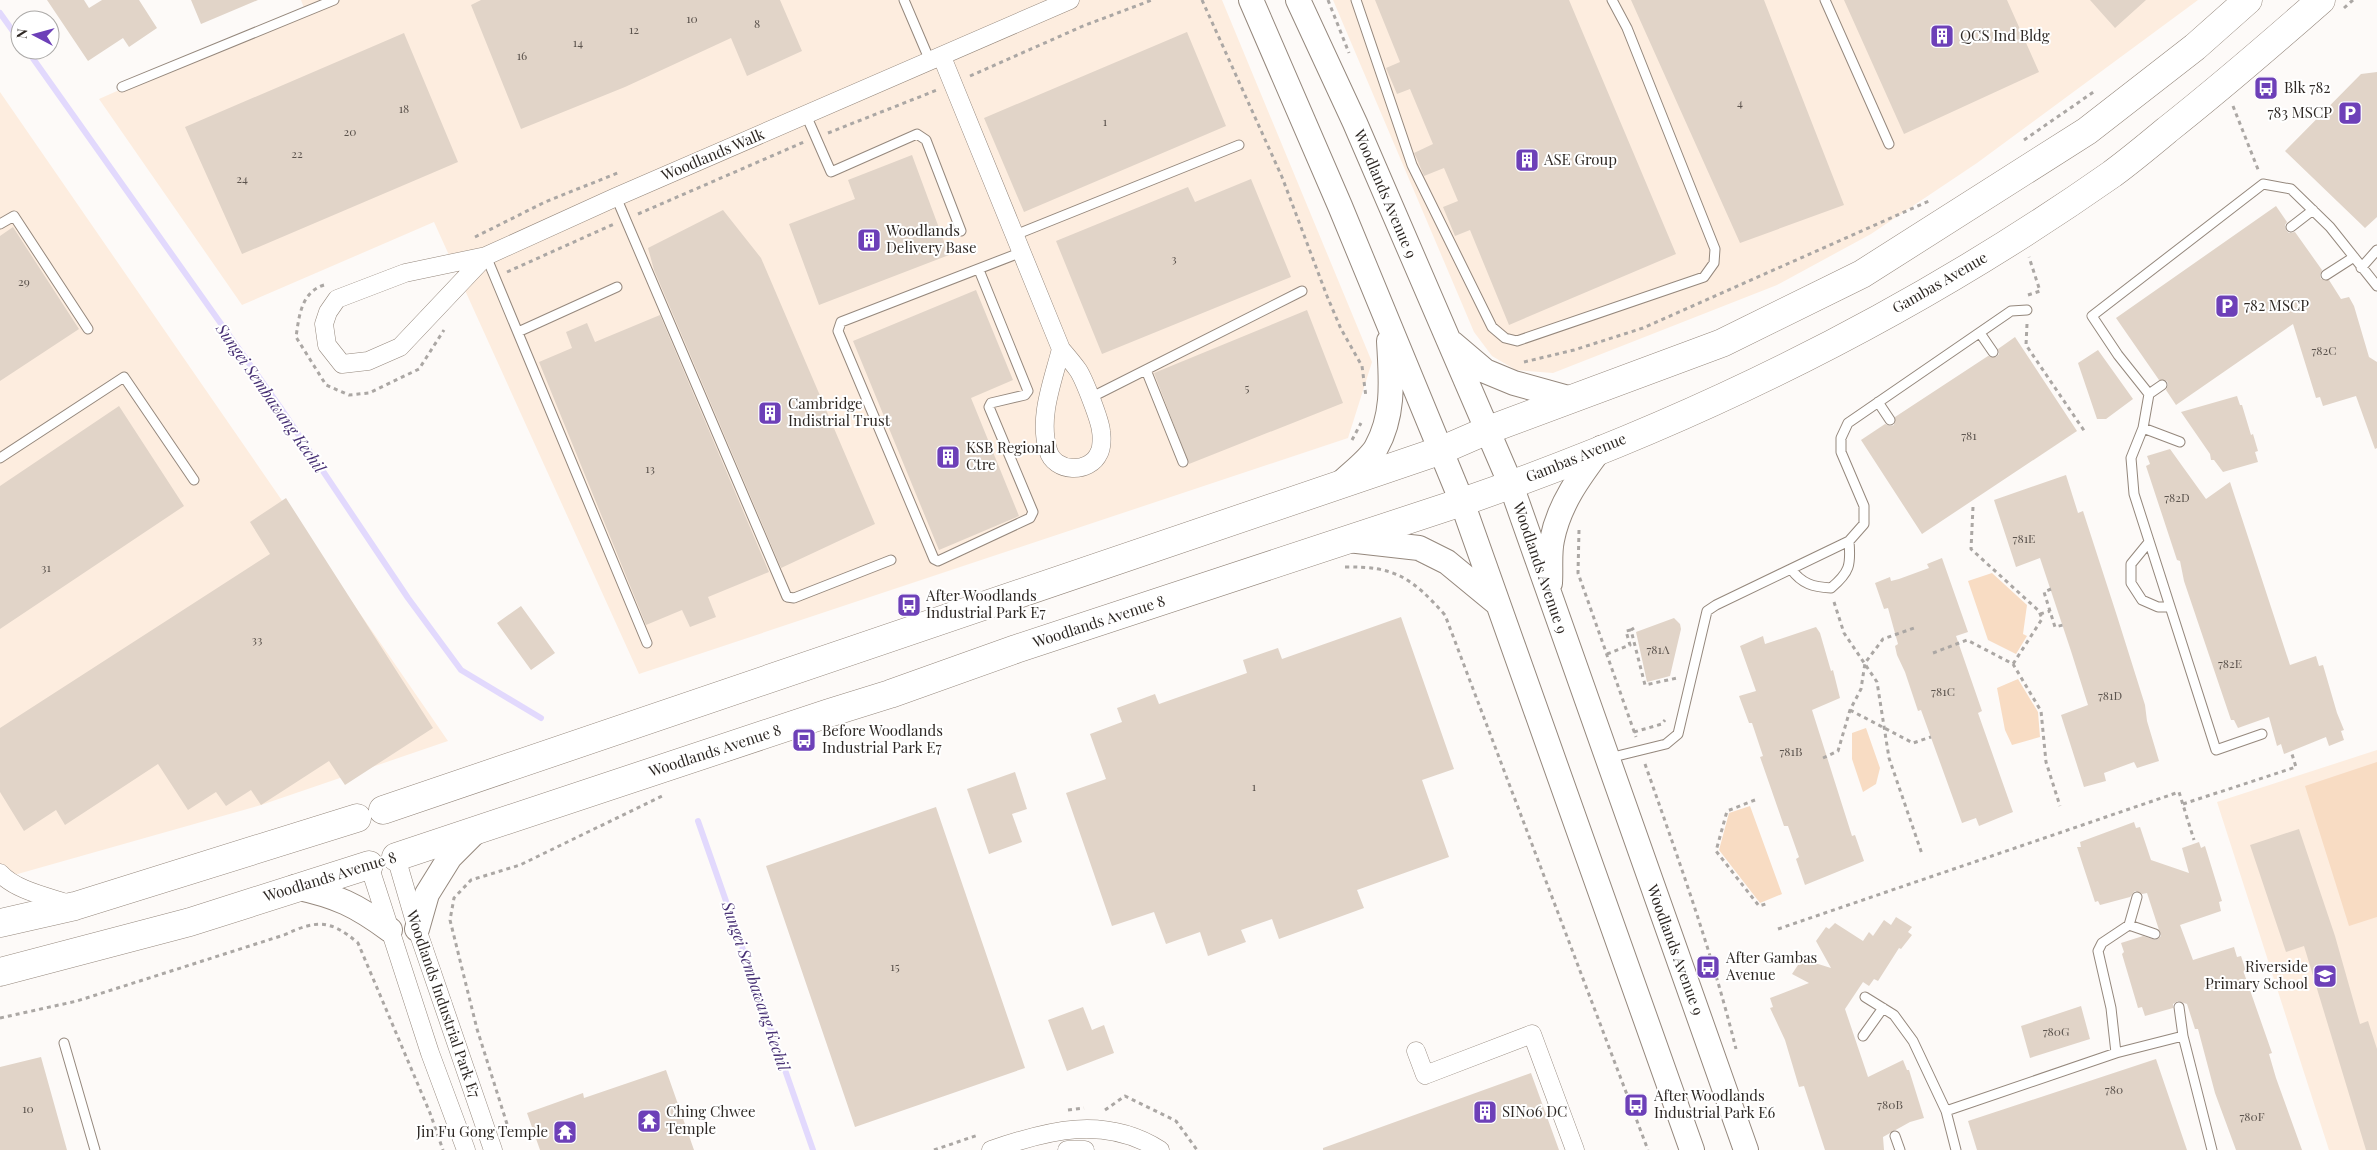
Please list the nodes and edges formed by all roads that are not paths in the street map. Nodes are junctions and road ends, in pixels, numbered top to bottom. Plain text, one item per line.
1 (334, 0) edge
2 (904, 0) edge
3 (1070, 0) edge
4 (1251, 0) edge
5 (1356, 0) edge
6 (1612, 0) edge
7 (1825, 0) edge
8 (2248, 0) edge
9 (2321, 0) edge
10 (1301, 2) edge
11 (1049, 4) edge
12 (936, 59) junction
13 (122, 87) dead end
14 (806, 114) junction
15 (1238, 144) dead end
16 (1889, 144) dead end
17 (616, 197) junction
18 (2313, 210) junction
19 (0, 224) edge
20 (2291, 227) dead end
21 (961, 231) dead end
22 (1015, 235) junction
23 (2377, 250) edge
24 (1022, 252) junction
25 (486, 256) junction
26 (2354, 257) junction
27 (2361, 268) junction
28 (978, 270) junction
29 (2326, 275) dead end
30 (2377, 286) edge
31 (617, 287) dead end
32 (1302, 291) dead end
33 (2027, 310) road end
34 (1387, 322) junction
35 (88, 329) dead end
36 (518, 332) junction
37 (1980, 333) junction
38 (1448, 341) junction
39 (1061, 349) junction
40 (1993, 352) dead end
41 (1146, 370) junction
42 (2162, 385) dead end
43 (2149, 394) junction
44 (1089, 398) junction
45 (1572, 399) junction
46 (1878, 402) junction
47 (1890, 420) dead end
48 (2143, 428) junction
49 (1488, 430) junction
50 (2180, 442) dead end
51 (1601, 448) junction
52 (1442, 450) junction
53 (0, 458) edge
54 (1183, 462) dead end
55 (194, 480) dead end
56 (1340, 484) junction
57 (1511, 485) junction
58 (1462, 502) junction
59 (1347, 540) junction
60 (1849, 541) junction
61 (2150, 542) junction
62 (891, 560) dead end
63 (1791, 569) junction
64 (1550, 599) junction
65 (1499, 605) junction
66 (2170, 607) junction
67 (647, 643) dead end
68 (2262, 734) dead end
69 (1607, 759) junction
70 (383, 810) joint
71 (357, 818) joint
72 (475, 832) junction
73 (396, 856) junction
74 (369, 865) junction
75 (0, 873) edge
76 (295, 887) junction
77 (2137, 897) dead end
78 (75, 906) junction
79 (0, 923) edge
80 (2130, 925) junction
81 (417, 929) junction
82 (390, 930) junction
83 (2155, 934) dead end
84 (0, 972) edge
85 (1865, 997) dead end
86 (2179, 1007) dead end
87 (1883, 1008) junction
88 (1863, 1036) dead end
89 (2183, 1036) junction
90 (64, 1043) dead end
91 (1416, 1051) dead end
92 (2116, 1053) junction
93 (1946, 1110) junction
94 (1895, 1136) dead end
95 (94, 1150) edge
96 (466, 1150) edge
97 (493, 1150) edge
98 (991, 1150) edge
99 (1067, 1150) edge
100 (1085, 1150) edge
101 (1160, 1150) edge
102 (1575, 1150) edge
103 (1692, 1150) edge
104 (1746, 1150) edge
105 (1900, 1150) edge
106 (1956, 1150) edge
107 (2212, 1150) edge

1 - 13 lane
2 - 12 lane
3 - 11 street, Woodlands Walk
4 - 34 main road
5 - 6 lane
7 - 16 lane
8 - 45 main road
9 - 51 main road, Gambas Avenue
10 - 38 main road, Woodlands Avenue 9
11 - 12 street, Woodlands Walk
12 - 14 street, Woodlands Walk
12 - 22 street
14 - 17 street, Woodlands Walk
14 - 21 lane
15 - 22 lane
17 - 25 street, Woodlands Walk
17 - 62 lane
18 - 20 lane
18 - 26 lane
18 - 43 lane
19 - 35 lane
22 - 24 street
23 - 27 lane
24 - 28 lane
24 - 39 street
25 - 25 street, Woodlands Walk
25 - 36 lane
26 - 27 lane
26 - 29 lane
27 - 30 lane
28 - 28 lane
31 - 36 lane
32 - 41 lane
33 - 37 lane
34 - 52 main road
34 - 56 main road
36 - 67 lane
37 - 40 lane
37 - 46 lane
38 - 45 main road
38 - 49 main road, Woodlands Avenue 9
39 - 44 street
39 - 44 street
41 - 44 lane
41 - 54 lane
42 - 43 lane
43 - 48 lane
45 - 49 main road
46 - 47 lane
46 - 60 lane
48 - 50 lane
48 - 61 lane
49 - 52 main road
49 - 57 main road, Woodlands Avenue 9
51 - 57 main road, Gambas Avenue
51 - 64 main road
52 - 56 main road
52 - 58 main road
53 - 55 lane
56 - 70 main road
57 - 58 main road, Woodlands Avenue 8
57 - 64 main road, Woodlands Avenue 9
58 - 59 main road, Woodlands Avenue 8
58 - 65 main road
59 - 65 main road
59 - 72 main road, Woodlands Avenue 8
60 - 63 lane
60 - 63 lane
61 - 66 lane
61 - 66 lane
63 - 69 lane
64 - 69 main road, Woodlands Avenue 9
65 - 103 main road
66 - 68 lane
69 - 104 main road, Woodlands Avenue 9
70 - 71 main road
71 - 78 main road
72 - 73 main road, Woodlands Avenue 8
72 - 81 main road
73 - 74 main road, Woodlands Avenue 8
73 - 81 street, Woodlands Industrial Park E7
74 - 76 main road, Woodlands Avenue 8
74 - 82 street, Woodlands Industrial Park E7
75 - 78 street
76 - 82 main road
76 - 84 main road, Woodlands Avenue 8
77 - 80 lane
78 - 79 main road
80 - 83 lane
80 - 92 lane
81 - 97 street, Woodlands Industrial Park E7
82 - 96 street, Woodlands Industrial Park E7
85 - 87 lane
86 - 89 lane
87 - 88 lane
87 - 93 lane
89 - 92 lane
89 - 107 lane
90 - 95 lane
91 - 102 street
92 - 93 lane
93 - 106 lane
94 - 105 lane
98 - 101 street
99 - 100 street

